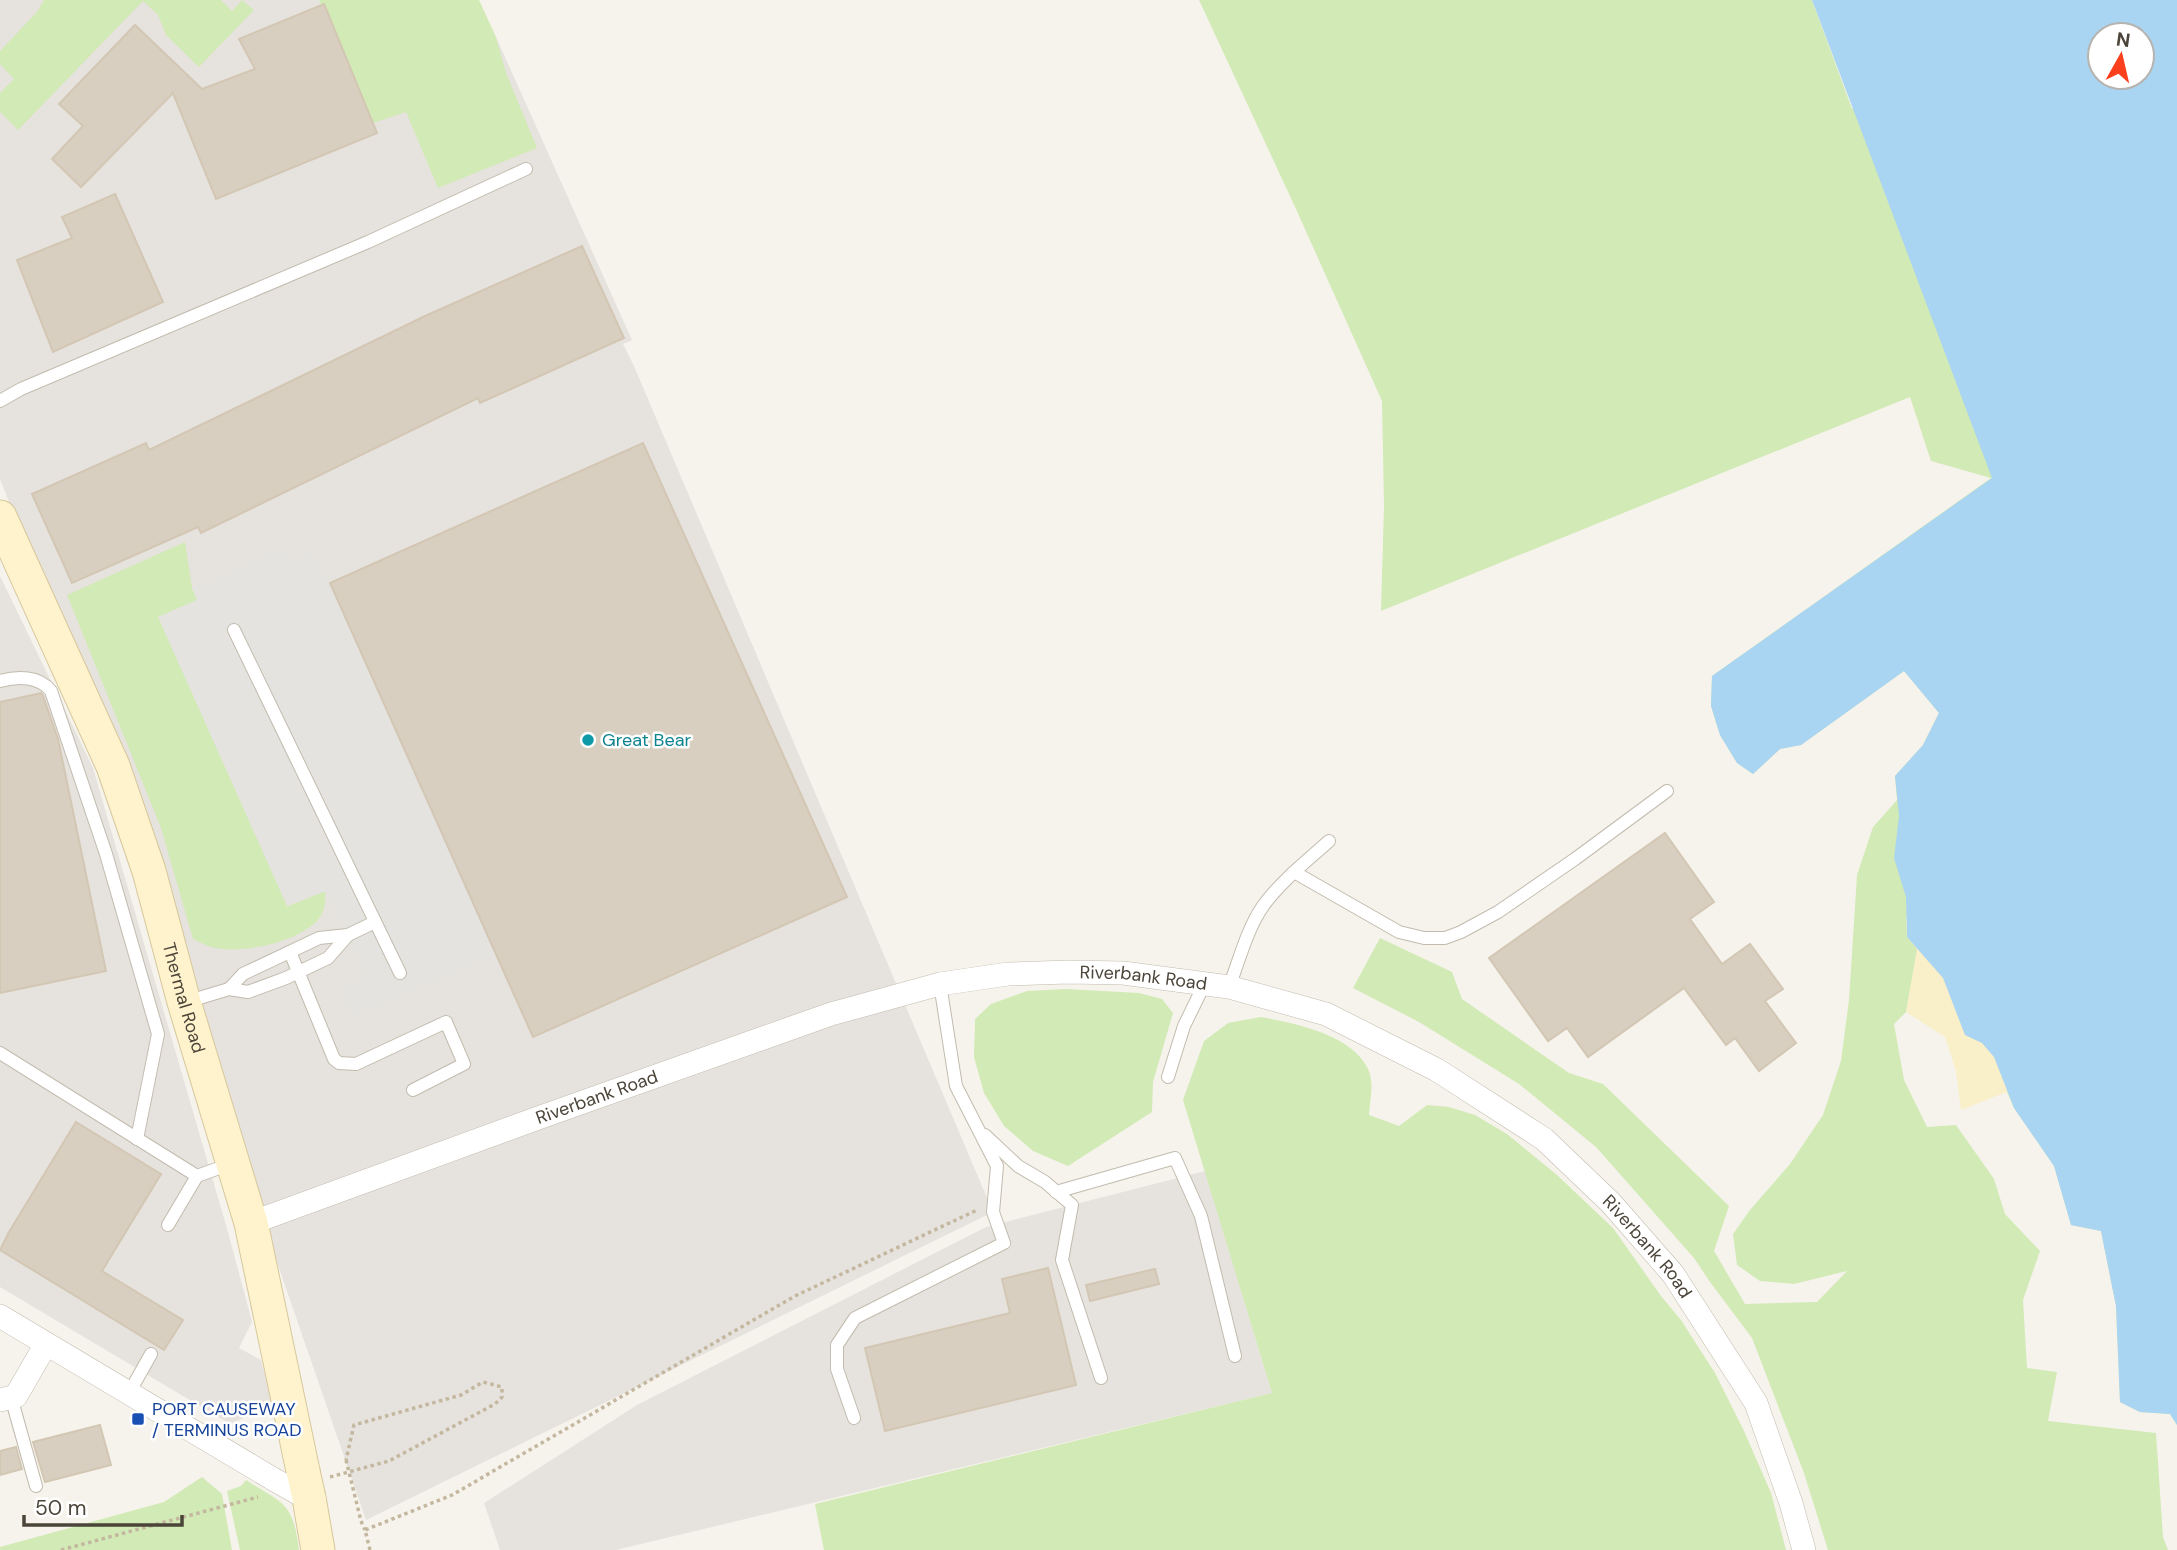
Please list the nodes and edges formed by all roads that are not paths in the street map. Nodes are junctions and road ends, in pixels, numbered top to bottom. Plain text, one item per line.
1 (526, 169) dead end
2 (0, 401) edge
3 (0, 517) edge
4 (234, 630) dead end
5 (0, 681) edge
6 (1667, 791) dead end
7 (1329, 841) dead end
8 (1294, 872) junction
9 (375, 922) junction
10 (348, 935) junction
11 (290, 952) junction
12 (299, 971) junction
13 (400, 973) dead end
14 (1205, 983) junction
15 (940, 984) junction
16 (1229, 987) junction
17 (229, 989) junction
18 (184, 1002) junction
19 (0, 1053) edge
20 (1168, 1077) dead end
21 (413, 1090) dead end
22 (977, 1128) junction
23 (137, 1139) junction
24 (233, 1163) junction
25 (197, 1176) junction
26 (1056, 1192) junction
27 (251, 1223) junction
28 (168, 1225) dead end
29 (0, 1316) edge
30 (46, 1344) junction
31 (151, 1354) dead end
32 (1235, 1356) dead end
33 (1101, 1378) dead end
34 (129, 1393) junction
35 (6, 1399) edge
36 (854, 1418) dead end
37 (36, 1486) dead end
38 (304, 1487) junction
39 (316, 1541) edge
40 (1804, 1550) edge

1 - 2 lane
3 - 18 street, Thermal Road
4 - 9 lane
5 - 23 lane
6 - 8 lane
7 - 8 lane
8 - 16 lane
9 - 10 lane
9 - 13 lane
10 - 11 lane
10 - 12 lane
11 - 12 lane
11 - 17 lane
12 - 17 lane
12 - 21 lane
14 - 15 street, Riverbank Road
14 - 16 street, Riverbank Road
14 - 20 lane
15 - 22 lane
15 - 27 street, Riverbank Road
16 - 40 street, Riverbank Road
17 - 18 lane
18 - 24 street, Thermal Road
19 - 23 lane
22 - 26 lane
22 - 36 lane
23 - 25 lane
24 - 25 lane
24 - 27 street, Thermal Road
25 - 28 lane
26 - 32 lane
26 - 33 lane
27 - 38 street, Thermal Road
29 - 30 street
30 - 34 street
30 - 35 street
31 - 34 lane
34 - 38 street
35 - 37 lane
38 - 39 street, Thermal Road

